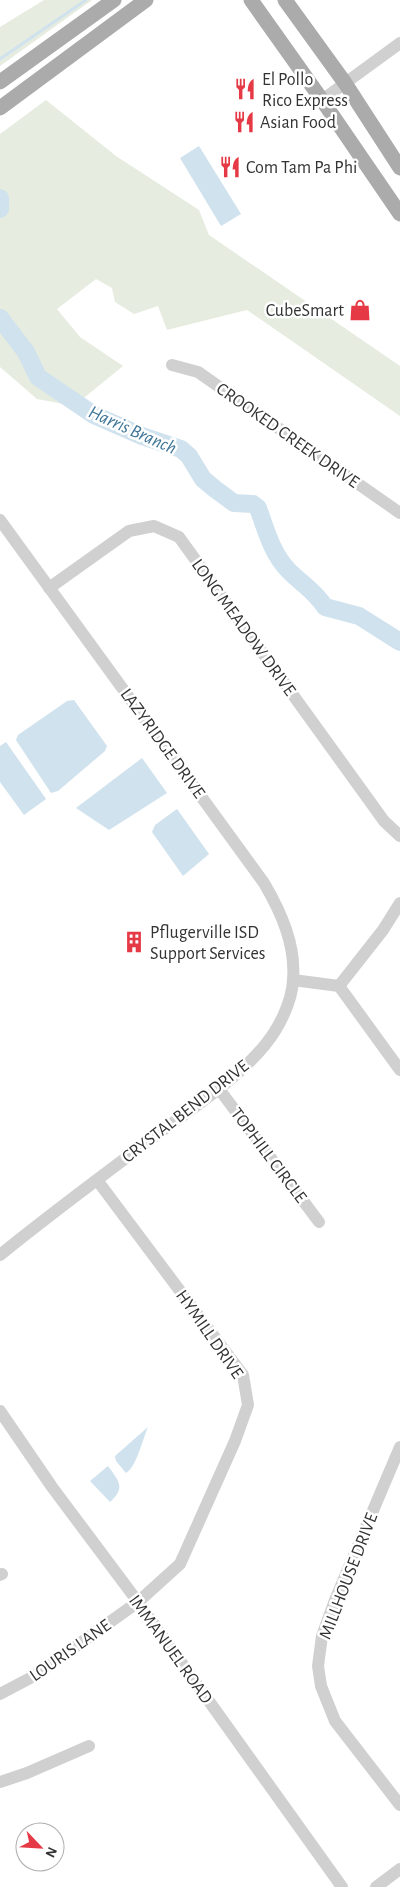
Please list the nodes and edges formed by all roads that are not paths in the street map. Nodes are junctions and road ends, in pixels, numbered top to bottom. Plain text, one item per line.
1 (114, 0) edge
2 (146, 0) edge
3 (251, 0) edge
4 (285, 0) edge
5 (400, 43) edge
6 (0, 82) edge
7 (346, 83) junction
8 (322, 100) junction
9 (0, 108) edge
10 (400, 168) edge
11 (400, 214) edge
12 (172, 364) dead end
13 (400, 513) edge
14 (0, 520) edge
15 (49, 588) junction
16 (400, 836) edge
17 (400, 903) edge
18 (294, 980) junction
19 (339, 986) junction
20 (400, 1070) edge
21 (219, 1089) junction
22 (97, 1180) junction
23 (319, 1222) dead end
24 (0, 1255) edge
25 (0, 1411) edge
26 (400, 1447) edge
27 (138, 1602) junction
28 (0, 1694) edge
29 (89, 1746) dead end
30 (0, 1782) edge
31 (400, 1805) edge
32 (400, 1869) edge
33 (342, 1887) edge
34 (376, 1887) edge

1 - 6 main road
2 - 9 main road
3 - 8 main road
4 - 7 main road
5 - 7 street
7 - 8 street
7 - 10 main road
8 - 11 main road
12 - 13 street, CROOKED CREEK DRIVE
14 - 15 street, LAZYRIDGE DRIVE
15 - 16 street, LONG MEADOW DRIVE
15 - 18 street, LAZYRIDGE DRIVE
17 - 19 street
18 - 19 street
18 - 21 street, CRYSTAL BEND DRIVE
19 - 20 street
21 - 22 street, CRYSTAL BEND DRIVE
21 - 23 street, TOPHILL CIRCLE
22 - 24 street, CRYSTAL BEND DRIVE
22 - 27 street, HYMILL DRIVE
25 - 27 street, IMMANUEL ROAD
26 - 31 street, MILLHOUSE DRIVE
27 - 28 street, LOURIS LANE
27 - 33 street, IMMANUEL ROAD
29 - 30 street
32 - 34 street

